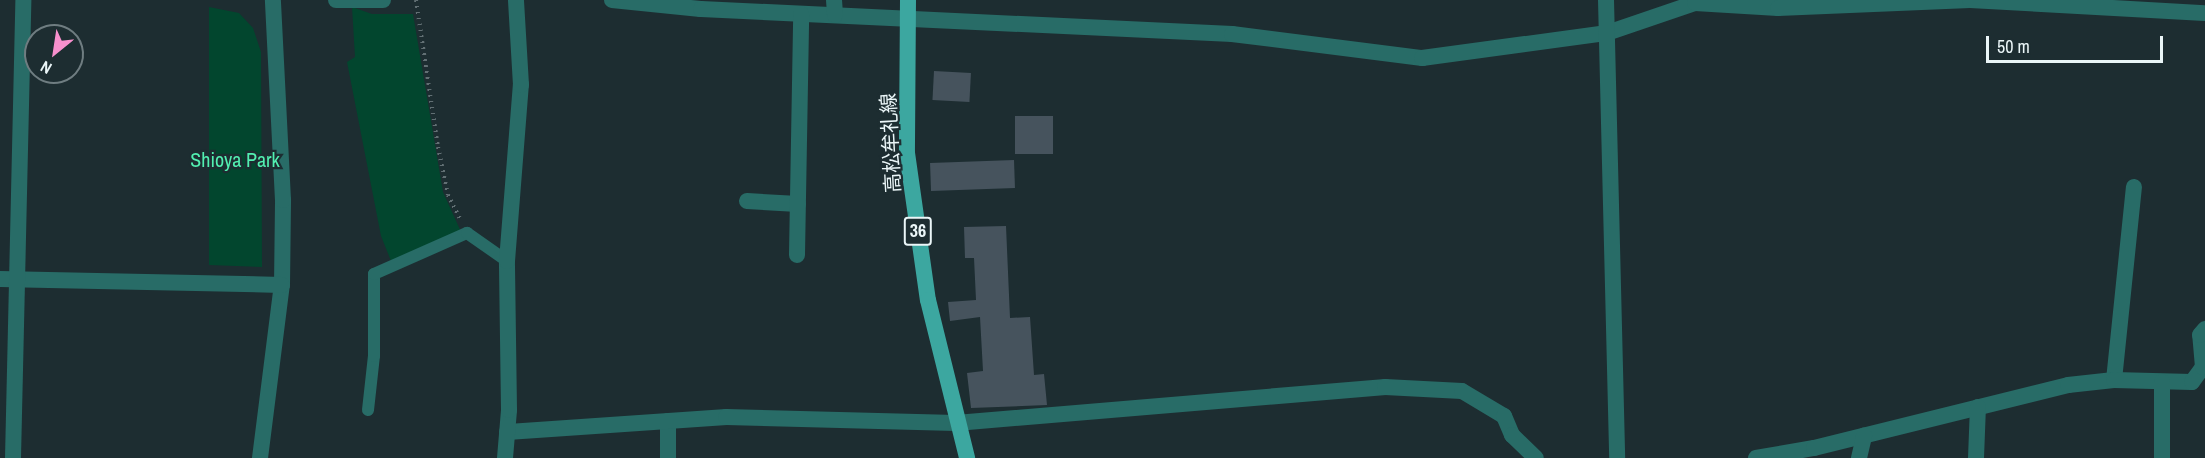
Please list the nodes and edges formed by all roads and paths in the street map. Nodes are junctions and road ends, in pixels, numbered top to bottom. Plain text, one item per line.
1 (23, 0) edge
2 (273, 0) edge
3 (336, 0) edge
4 (383, 0) edge
5 (416, 0) edge
6 (516, 0) edge
7 (612, 0) edge
8 (908, 0) edge
9 (1606, 0) edge
10 (2138, 5) edge
11 (835, 8) edge
12 (2205, 13) edge
13 (801, 14) junction
14 (908, 19) junction
15 (1607, 33) junction
16 (2134, 187) dead end
17 (747, 201) dead end
18 (798, 204) junction
19 (467, 233) junction
20 (797, 255) dead end
21 (507, 261) junction
22 (8, 280) edge
23 (282, 285) junction
24 (2205, 329) edge
25 (2114, 380) junction
26 (2162, 382) junction
27 (1978, 407) junction
28 (368, 410) dead end
29 (668, 421) junction
30 (956, 423) junction
31 (507, 432) junction
32 (1864, 436) junction
33 (13, 458) edge
34 (260, 458) edge
35 (505, 458) edge
36 (668, 458) edge
37 (967, 458) edge
38 (1536, 458) edge
39 (1617, 458) edge
40 (1756, 458) edge
41 (1859, 458) edge
42 (1976, 458) edge
43 (2162, 458) edge

1 - 22 street
2 - 23 street
3 - 4 street
5 - 19 path
6 - 21 street
7 - 13 street
8 - 14 main road, 高松牟礼線 / 36
9 - 15 street
10 - 12 street
10 - 15 street
11 - 13 street
11 - 14 street
13 - 18 street
14 - 15 street
14 - 30 main road, 高松牟礼線 / 36
15 - 39 street
16 - 25 street
17 - 18 street
18 - 20 street
19 - 21 lane
19 - 28 lane
21 - 31 street
22 - 23 street
22 - 33 street
23 - 34 street
24 - 26 street
25 - 26 street
25 - 27 street
26 - 43 street
27 - 32 street
27 - 42 street
29 - 30 street
29 - 31 street
29 - 36 street
30 - 37 main road, 高松牟礼線 / 36
30 - 38 street
31 - 35 street
32 - 40 street
32 - 41 street

